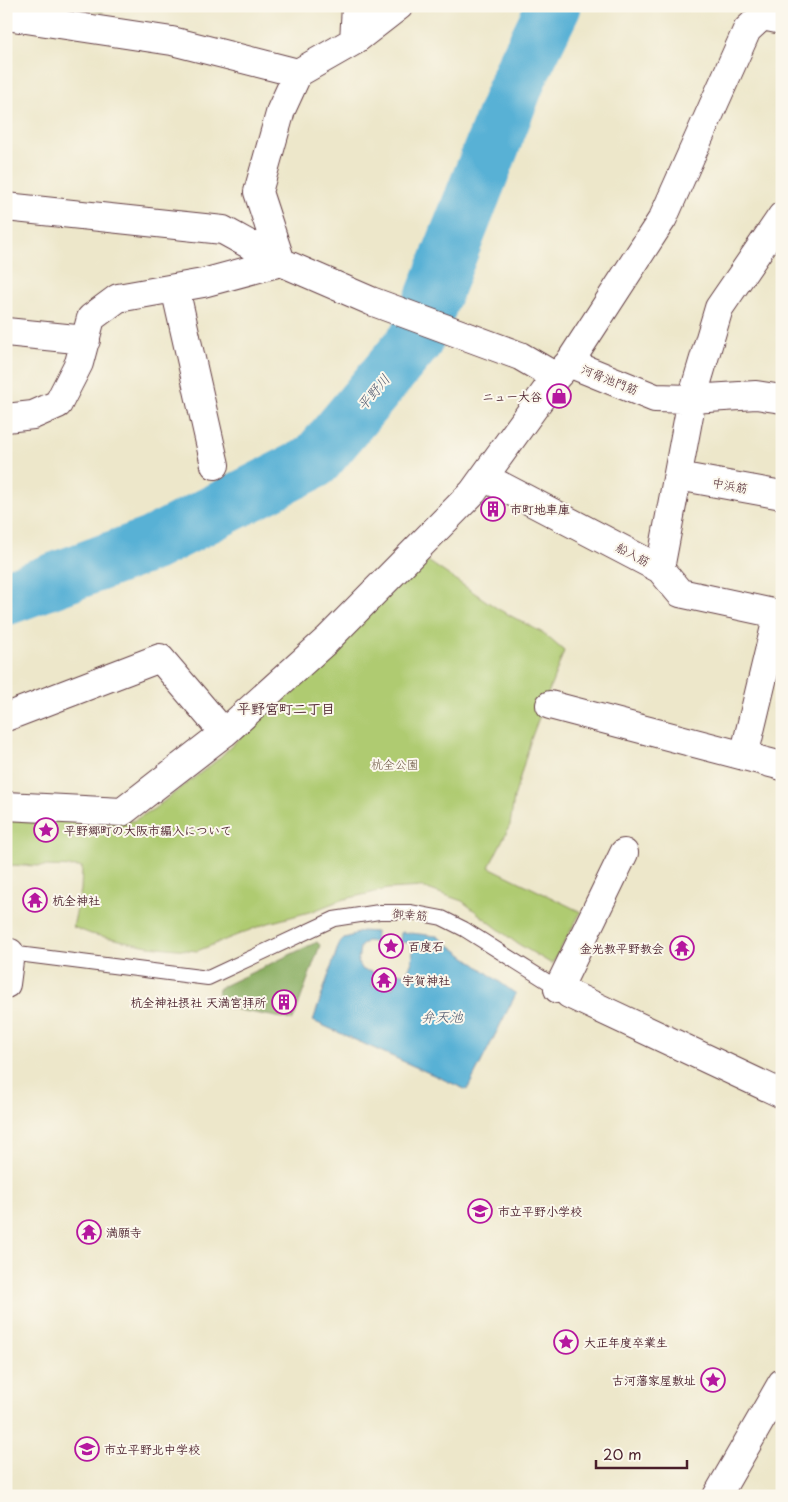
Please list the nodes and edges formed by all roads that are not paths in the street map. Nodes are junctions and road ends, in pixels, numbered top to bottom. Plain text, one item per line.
1 (356, 6) edge
2 (399, 6) edge
3 (6, 16) edge
4 (782, 20) edge
5 (354, 41) junction
6 (298, 73) junction
7 (6, 207) edge
8 (782, 216) edge
9 (281, 262) junction
10 (175, 288) junction
11 (6, 332) edge
12 (86, 340) junction
13 (562, 370) junction
14 (692, 399) junction
15 (782, 399) edge
16 (6, 418) edge
17 (215, 465) dead end
18 (678, 476) junction
19 (484, 477) junction
20 (782, 495) edge
21 (660, 568) junction
22 (780, 615) edge
23 (550, 705) dead end
24 (6, 716) edge
25 (224, 733) junction
26 (744, 756) junction
27 (782, 766) edge
28 (9, 800) edge
29 (624, 853) dead end
30 (10, 954) joint
31 (6, 984) edge
32 (564, 991) junction
33 (782, 1094) edge
34 (782, 1383) edge
35 (717, 1496) edge

1 - 5 main road
2 - 5 main road
3 - 6 main road
4 - 13 main road
5 - 6 main road
6 - 9 main road
7 - 9 main road, 河骨池門筋
8 - 14 main road
9 - 10 main road
9 - 13 main road, 河骨池門筋
10 - 12 main road
10 - 17 main road
11 - 12 main road
12 - 16 main road
13 - 14 main road, 河骨池門筋
13 - 19 main road
14 - 15 main road, 河骨池門筋
14 - 18 main road
18 - 20 main road, 中浜筋
18 - 21 main road
19 - 21 main road, 船入筋
19 - 25 main road
21 - 22 main road, 船入筋
22 - 26 main road
23 - 26 main road
24 - 25 main road
25 - 28 main road
26 - 27 main road
29 - 32 main road
30 - 31 main road
30 - 32 lane, 御幸筋
32 - 33 main road, 御幸筋
34 - 35 main road

